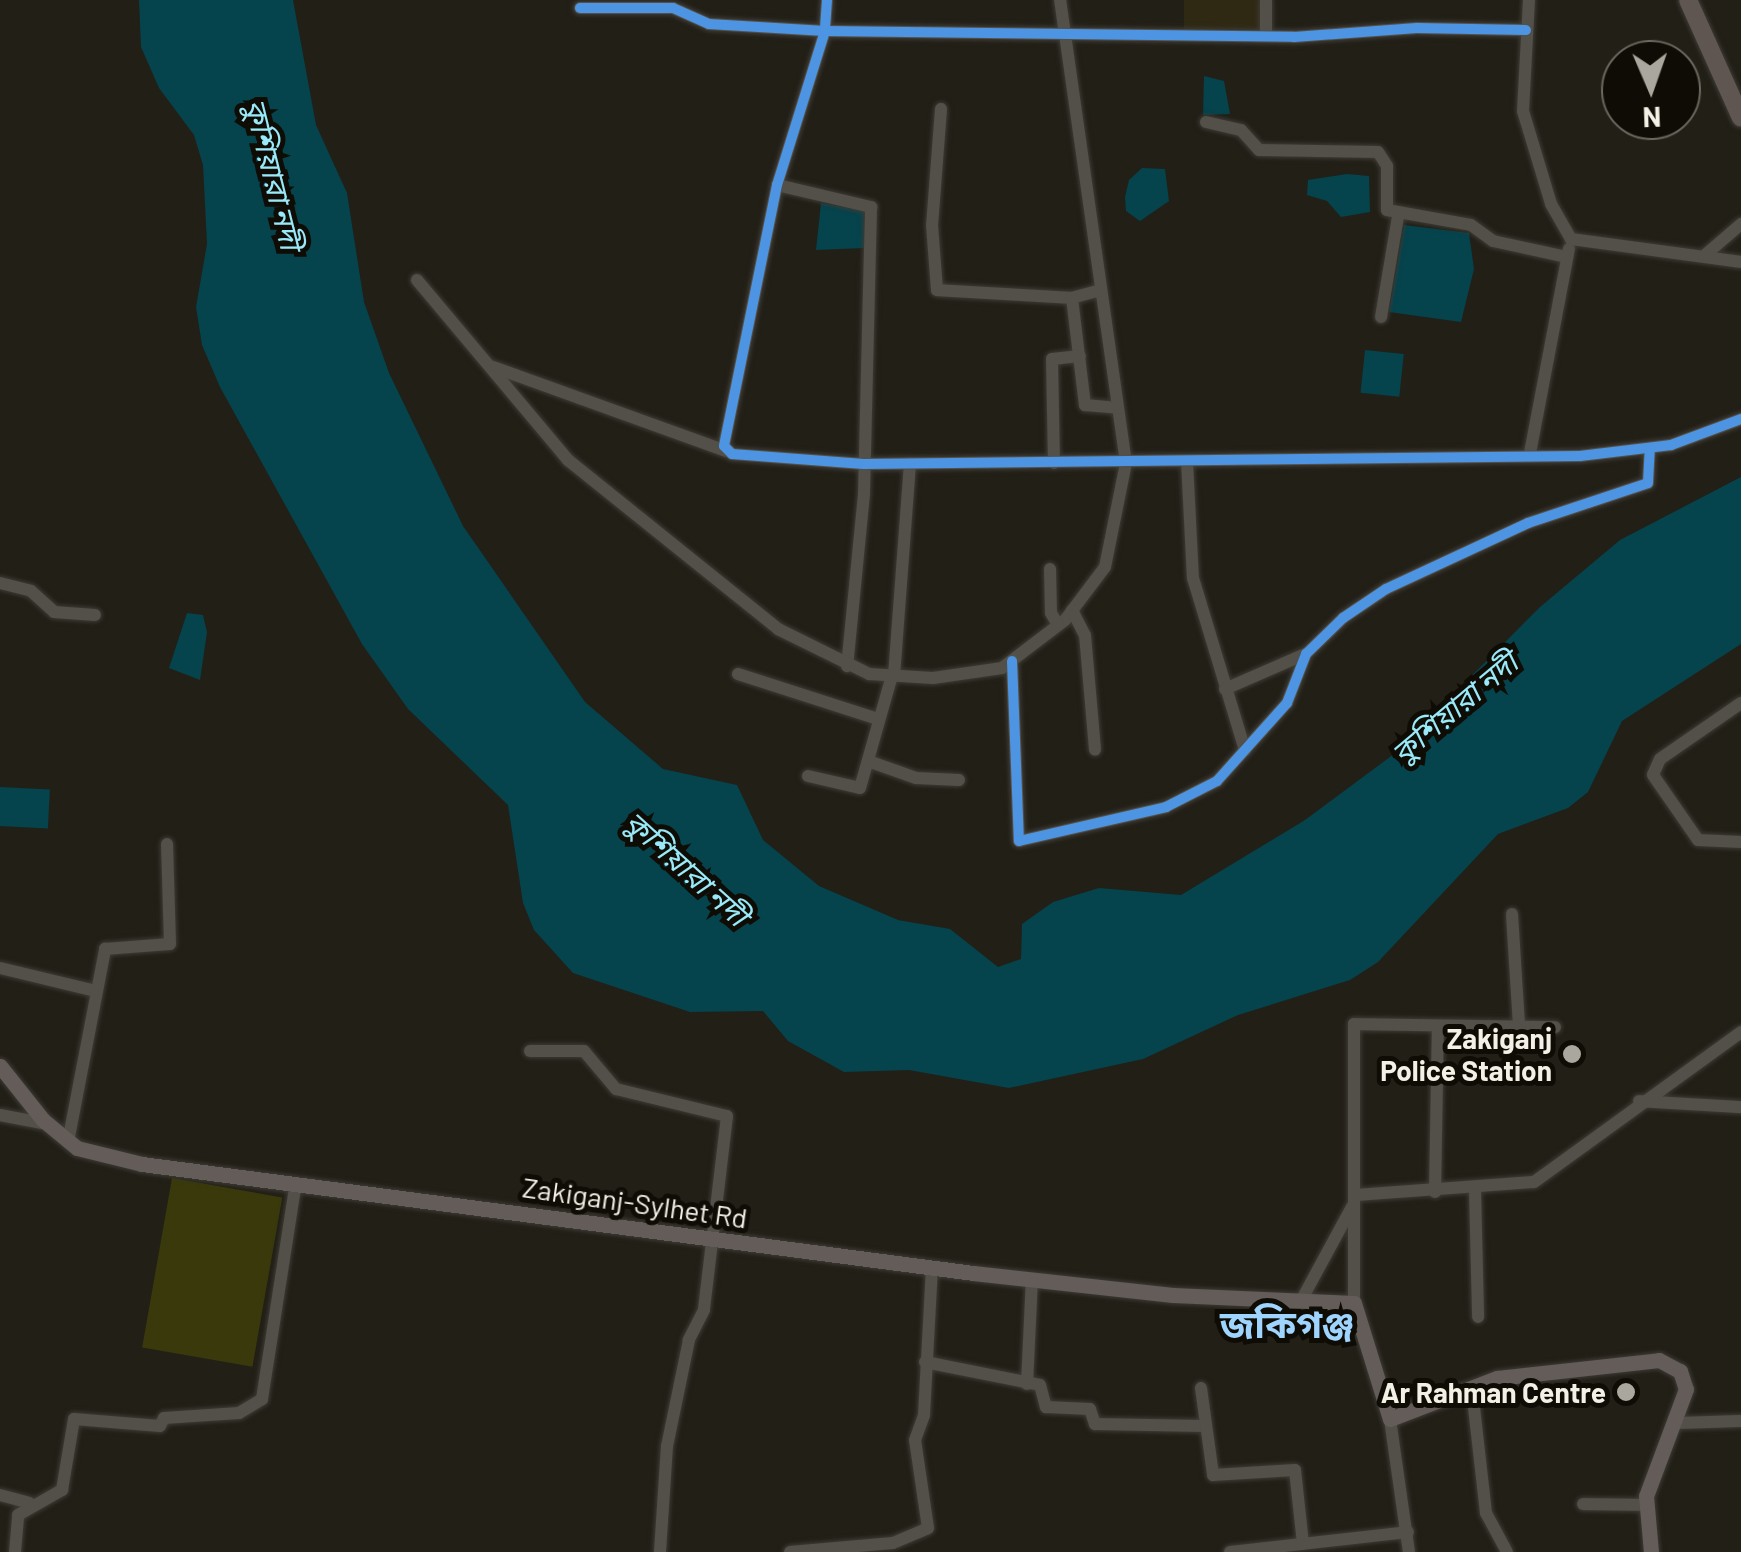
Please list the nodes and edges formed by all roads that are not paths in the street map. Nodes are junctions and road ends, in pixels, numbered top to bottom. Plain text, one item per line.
1 (827, 0) edge
2 (1060, 0) edge
3 (1266, 0) edge
4 (1528, 0) edge
5 (1688, 0) edge
6 (580, 8) dead end
7 (1526, 30) junction
8 (825, 31) junction
9 (1065, 35) junction
10 (1266, 36) junction
11 (941, 109) dead end
12 (1741, 118) edge
13 (1206, 122) dead end
14 (777, 185) junction
15 (1398, 216) junction
16 (1741, 224) edge
17 (1571, 239) junction
18 (1706, 255) junction
19 (1568, 257) junction
20 (1741, 262) edge
21 (416, 280) dead end
22 (1101, 290) junction
23 (1072, 298) junction
24 (1381, 317) dead end
25 (1080, 356) junction
26 (491, 366) junction
27 (1118, 408) junction
28 (1741, 419) edge
29 (1650, 448) junction
30 (726, 451) junction
31 (1530, 453) junction
32 (1187, 461) junction
33 (1126, 463) junction
34 (864, 464) junction
35 (910, 464) junction
36 (1054, 464) junction
37 (1050, 569) dead end
38 (0, 583) edge
39 (1072, 610) junction
40 (95, 616) dead end
41 (1058, 625) junction
42 (1306, 654) junction
43 (1012, 661) junction
44 (846, 666) junction
45 (738, 674) dead end
46 (893, 676) junction
47 (1225, 689) junction
48 (1741, 703) edge
49 (878, 719) junction
50 (1095, 750) dead end
51 (1245, 750) junction
52 (868, 761) junction
53 (808, 776) dead end
54 (959, 780) dead end
55 (1741, 842) edge
56 (168, 844) dead end
57 (1512, 914) dead end
58 (0, 968) edge
59 (96, 992) junction
60 (1519, 1025) junction
61 (1438, 1027) junction
62 (1555, 1027) dead end
63 (1741, 1032) edge
64 (530, 1052) dead end
65 (0, 1066) edge
66 (1639, 1101) junction
67 (1741, 1107) edge
68 (0, 1115) edge
69 (47, 1124) junction
70 (68, 1142) junction
71 (295, 1188) junction
72 (1475, 1190) junction
73 (1435, 1192) junction
74 (1355, 1195) junction
75 (716, 1238) junction
76 (932, 1267) junction
77 (1032, 1279) junction
78 (1302, 1299) junction
79 (1354, 1303) junction
80 (1478, 1317) dead end
81 (925, 1362) junction
82 (1027, 1384) junction
83 (1201, 1388) dead end
84 (1472, 1390) junction
85 (1390, 1419) junction
86 (1741, 1420) edge
87 (1677, 1423) junction
88 (1204, 1426) junction
89 (0, 1496) edge
90 (29, 1503) junction
91 (1583, 1504) dead end
92 (1647, 1505) junction
93 (1408, 1532) junction
94 (1303, 1544) junction
95 (892, 1547) edge
96 (1280, 1549) edge
97 (15, 1552) edge
98 (660, 1552) edge
99 (790, 1552) edge
100 (1230, 1552) edge
101 (1409, 1552) edge
102 (1507, 1552) edge
103 (1650, 1552) edge

1 - 8 street
2 - 9 street
3 - 10 street
4 - 7 street
5 - 12 highway
6 - 8 street
7 - 10 street
7 - 17 street
8 - 9 street
8 - 14 street
9 - 10 street
9 - 22 street
11 - 23 street
13 - 15 street
14 - 30 street
14 - 34 street
15 - 19 street
15 - 24 street
16 - 18 street
17 - 18 street
17 - 19 street
18 - 20 street
19 - 31 street
21 - 26 street
22 - 23 street
22 - 27 street
23 - 25 street
25 - 27 street
25 - 36 street
26 - 30 street
26 - 44 street
27 - 33 street
28 - 29 street
29 - 31 street
29 - 42 street
30 - 34 street
31 - 32 street
32 - 33 street
32 - 47 street
33 - 36 street
33 - 39 street
34 - 35 street
34 - 44 street
35 - 36 street
35 - 46 street
37 - 41 street
38 - 40 street
39 - 41 street
39 - 50 street
41 - 43 street
42 - 47 street
42 - 51 street
43 - 46 street
43 - 51 street
44 - 46 street
45 - 49 street
46 - 49 street
47 - 51 street
48 - 55 street
49 - 52 street
52 - 53 street
52 - 54 street
56 - 59 street
57 - 60 street
58 - 59 street
59 - 70 street
60 - 61 street
60 - 62 street
61 - 73 street
61 - 74 street
63 - 66 street
64 - 75 street
65 - 69 main road, Zakiganj-Sylhet Rd
66 - 67 street
66 - 72 street
68 - 69 street
69 - 70 main road, Zakiganj-Sylhet Rd
70 - 71 main road, Zakiganj-Sylhet Rd
71 - 75 main road, Zakiganj-Sylhet Rd
71 - 90 street
72 - 73 street
72 - 80 street
73 - 74 street
74 - 78 street
74 - 79 street
75 - 76 main road, Zakiganj-Sylhet Rd
75 - 98 street
76 - 77 main road, Zakiganj-Sylhet Rd
76 - 81 street
77 - 78 main road, Zakiganj-Sylhet Rd
77 - 82 street
78 - 79 main road, Zakiganj-Sylhet Rd
79 - 85 main road
81 - 82 street
81 - 95 street
82 - 88 street
83 - 88 street
84 - 85 main road
84 - 87 main road
84 - 102 street
85 - 93 street
86 - 87 street
87 - 92 main road
88 - 94 street
89 - 90 street
90 - 97 street
91 - 92 street
92 - 103 main road
93 - 94 street
93 - 101 street
94 - 96 street
95 - 99 street
96 - 100 street

